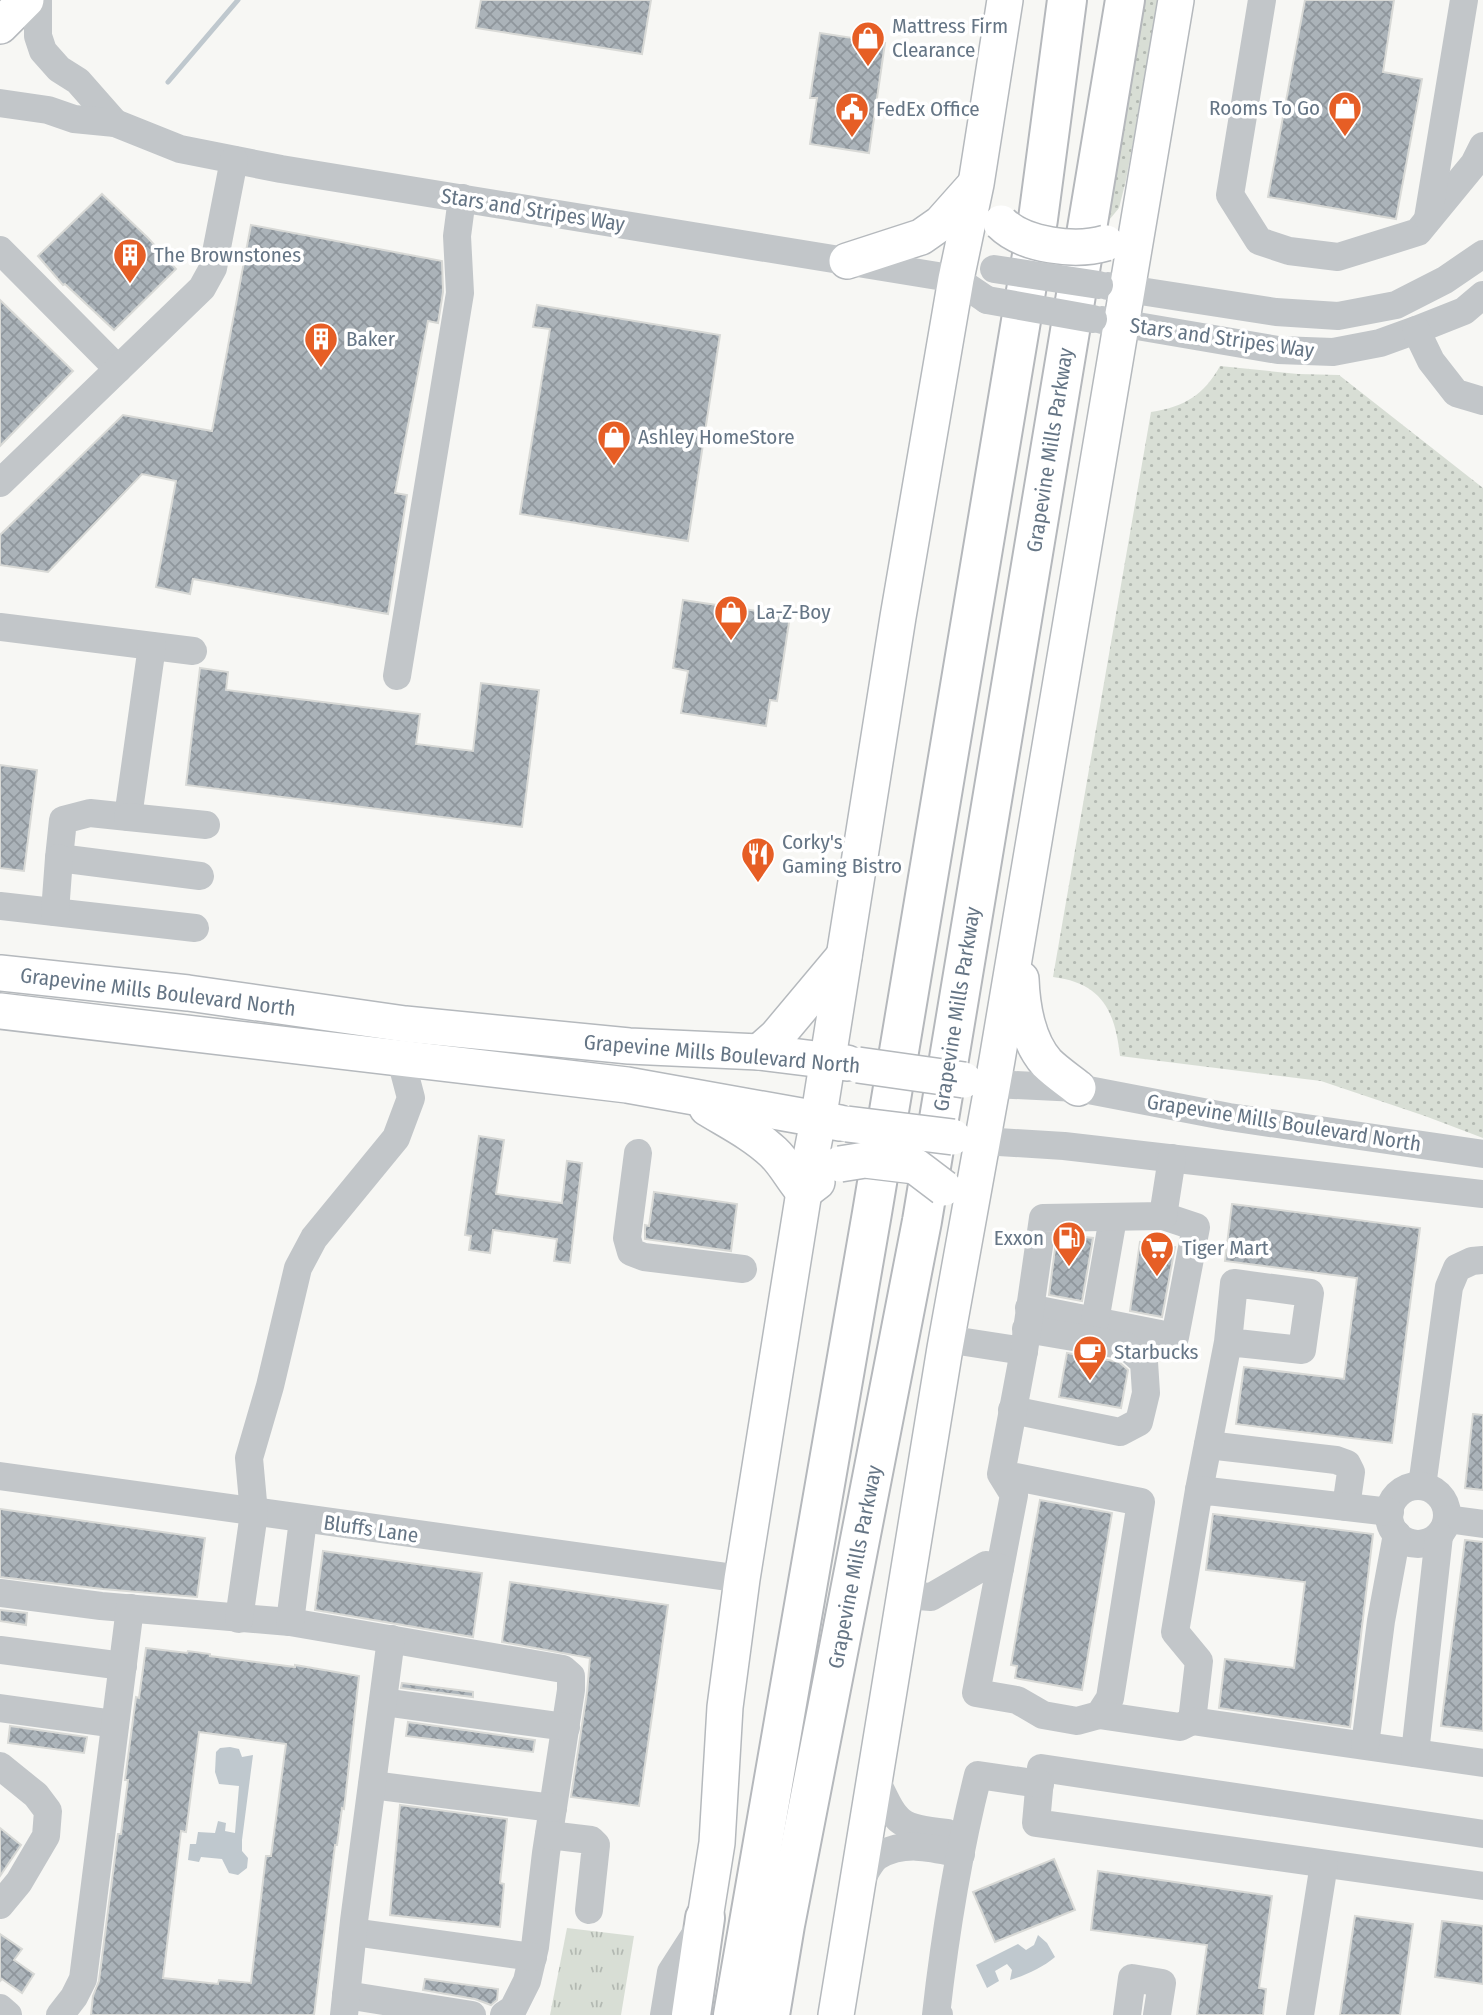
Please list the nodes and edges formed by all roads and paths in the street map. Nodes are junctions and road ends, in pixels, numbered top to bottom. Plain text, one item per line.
1 (26, 0) edge
2 (38, 0) edge
3 (1005, 0) edge
4 (1067, 0) edge
5 (1125, 0) edge
6 (1176, 0) edge
7 (1262, 0) edge
8 (1464, 0) edge
9 (0, 26) edge
10 (0, 103) edge
11 (115, 123) junction
12 (1483, 146) edge
13 (234, 160) junction
14 (975, 184) junction
15 (462, 198) junction
16 (1427, 220) junction
17 (1140, 223) junction
18 (0, 250) edge
19 (1483, 254) edge
20 (847, 261) junction
21 (956, 279) junction
22 (1114, 287) junction
23 (1483, 295) edge
24 (1108, 321) junction
25 (1416, 330) junction
26 (118, 369) junction
27 (1483, 401) edge
28 (0, 483) edge
29 (0, 628) edge
30 (152, 646) junction
31 (193, 651) dead end
32 (397, 676) dead end
33 (128, 817) junction
34 (206, 825) dead end
35 (59, 858) junction
36 (200, 876) dead end
37 (0, 906) edge
38 (55, 912) junction
39 (195, 928) dead end
40 (1019, 933) junction
41 (844, 956) junction
42 (0, 973) edge
43 (0, 1012) edge
44 (405, 1024) junction
45 (759, 1052) junction
46 (401, 1060) junction
47 (842, 1063) junction
48 (979, 1082) junction
49 (1078, 1088) junction
50 (686, 1096) junction
51 (833, 1122) junction
52 (968, 1139) junction
53 (638, 1153) dead end
54 (1483, 1154) edge
55 (1171, 1158) junction
56 (804, 1192) junction
57 (1483, 1194) edge
58 (1163, 1216) junction
59 (1113, 1218) junction
60 (965, 1232) junction
61 (1483, 1260) edge
62 (743, 1269) dead end
63 (1095, 1321) junction
64 (1026, 1330) junction
65 (946, 1339) junction
66 (1228, 1342) dead end
67 (1012, 1410) junction
68 (1208, 1445) junction
69 (1001, 1474) junction
70 (0, 1476) edge
71 (1422, 1486) junction
72 (1199, 1490) junction
73 (1346, 1507) junction
74 (254, 1513) junction
75 (303, 1520) junction
76 (1393, 1523) junction
77 (1483, 1524) edge
78 (1443, 1527) junction
79 (1000, 1568) junction
80 (742, 1579) junction
81 (0, 1593) edge
82 (905, 1595) junction
83 (130, 1608) junction
84 (239, 1619) junction
85 (289, 1622) junction
86 (391, 1639) junction
87 (0, 1650) edge
88 (123, 1666) junction
89 (383, 1702) junction
90 (0, 1708) edge
91 (1099, 1715) junction
92 (1192, 1721) junction
93 (115, 1724) junction
94 (566, 1727) junction
95 (1365, 1745) junction
96 (1415, 1753) junction
97 (1483, 1763) edge
98 (0, 1766) edge
99 (875, 1778) junction
100 (1040, 1784) junction
101 (372, 1785) junction
102 (551, 1822) junction
103 (1483, 1834) edge
104 (962, 1844) junction
105 (1324, 1864) junction
106 (1483, 1886) edge
107 (855, 1889) junction
108 (0, 1905) edge
109 (589, 1910) dead end
110 (705, 1918) junction
111 (353, 1932) junction
112 (533, 1957) junction
113 (345, 2005) edge
114 (0, 2008) edge
115 (8, 2015) edge
116 (60, 2015) edge
117 (472, 2015) edge
118 (504, 2015) edge
119 (664, 2015) edge
120 (691, 2015) edge
121 (733, 2015) edge
122 (770, 2015) edge
123 (836, 2015) edge
124 (939, 2015) edge
125 (1127, 2015) edge
126 (1157, 2015) edge
127 (1300, 2015) edge

1 - 9 main road
2 - 11 street, Stars and Stripes Way
3 - 14 main road
4 - 121 highway, Grapevine Mills Parkway
5 - 122 highway, Grapevine Mills Parkway
6 - 17 main road
7 - 16 street
8 - 16 street
10 - 11 street, Stars and Stripes Way
11 - 13 street, Stars and Stripes Way
12 - 16 street
13 - 15 street, Stars and Stripes Way
13 - 26 street
14 - 17 main road, bridge
14 - 20 main road
14 - 21 main road
15 - 20 street, Stars and Stripes Way
15 - 32 street
17 - 22 main road
18 - 26 street
19 - 22 street, Stars and Stripes Way
20 - 21 street, Stars and Stripes Way
21 - 22 street, Stars and Stripes Way, bridge
21 - 24 street, Stars and Stripes Way, bridge
21 - 41 main road
22 - 24 main road
23 - 25 street, Stars and Stripes Way
24 - 25 street, Stars and Stripes Way
24 - 40 main road
25 - 27 street
26 - 28 street
29 - 30 street
30 - 31 street
30 - 33 street
33 - 34 street
33 - 35 street
35 - 36 street
35 - 38 street
37 - 38 street
38 - 39 street
40 - 48 main road
40 - 49 main road
41 - 45 main road
41 - 47 main road
42 - 44 main road, Grapevine Mills Boulevard North
43 - 46 main road, Grapevine Mills Boulevard North
44 - 45 main road, Grapevine Mills Boulevard North
44 - 46 main road
45 - 47 main road, Grapevine Mills Boulevard North
46 - 50 main road, Grapevine Mills Boulevard North
46 - 74 street
47 - 48 main road, Grapevine Mills Boulevard North, bridge
47 - 51 main road
48 - 49 street, Grapevine Mills Boulevard North
48 - 52 main road
49 - 54 street, Grapevine Mills Boulevard North
50 - 51 main road, Grapevine Mills Boulevard North
50 - 56 main road
51 - 52 main road, Grapevine Mills Boulevard North, bridge
51 - 56 main road
52 - 55 street, Grapevine Mills Boulevard North
52 - 60 main road
53 - 62 street
55 - 57 street, Grapevine Mills Boulevard North
55 - 58 street
56 - 60 main road, bridge
56 - 80 main road
58 - 59 street
58 - 63 street
59 - 63 street
59 - 64 street
60 - 65 main road
61 - 71 street
63 - 64 street
64 - 65 street
64 - 67 street
64 - 67 street
65 - 82 main road
66 - 68 street
67 - 69 street
68 - 72 street
68 - 73 street
69 - 79 street
69 - 91 street
70 - 74 street, Bluffs Lane
71 - 76 street
71 - 78 street
72 - 73 street
72 - 92 street
73 - 76 street
74 - 75 street, Bluffs Lane
74 - 84 street
75 - 80 street, Bluffs Lane
75 - 85 street
76 - 78 street
76 - 95 street
77 - 78 street
78 - 96 street
79 - 82 street
79 - 91 street
80 - 110 main road
81 - 83 street
82 - 99 main road
83 - 84 street
83 - 88 street
84 - 85 street
85 - 86 street
86 - 89 street
86 - 94 street
87 - 88 street
88 - 93 street
89 - 94 street
89 - 101 street
90 - 93 street
91 - 92 street
92 - 95 street
93 - 116 street
94 - 102 street
95 - 96 street
96 - 97 street
98 - 108 street
99 - 104 street
99 - 107 main road
100 - 103 street
100 - 104 street
100 - 105 street
101 - 102 street
101 - 111 street
102 - 109 street
102 - 112 street
104 - 107 street
104 - 124 street
105 - 106 street
105 - 127 street
107 - 123 main road
110 - 119 street
110 - 120 highway
111 - 112 street
111 - 113 street
112 - 118 street
113 - 117 street
114 - 115 street
125 - 126 street

